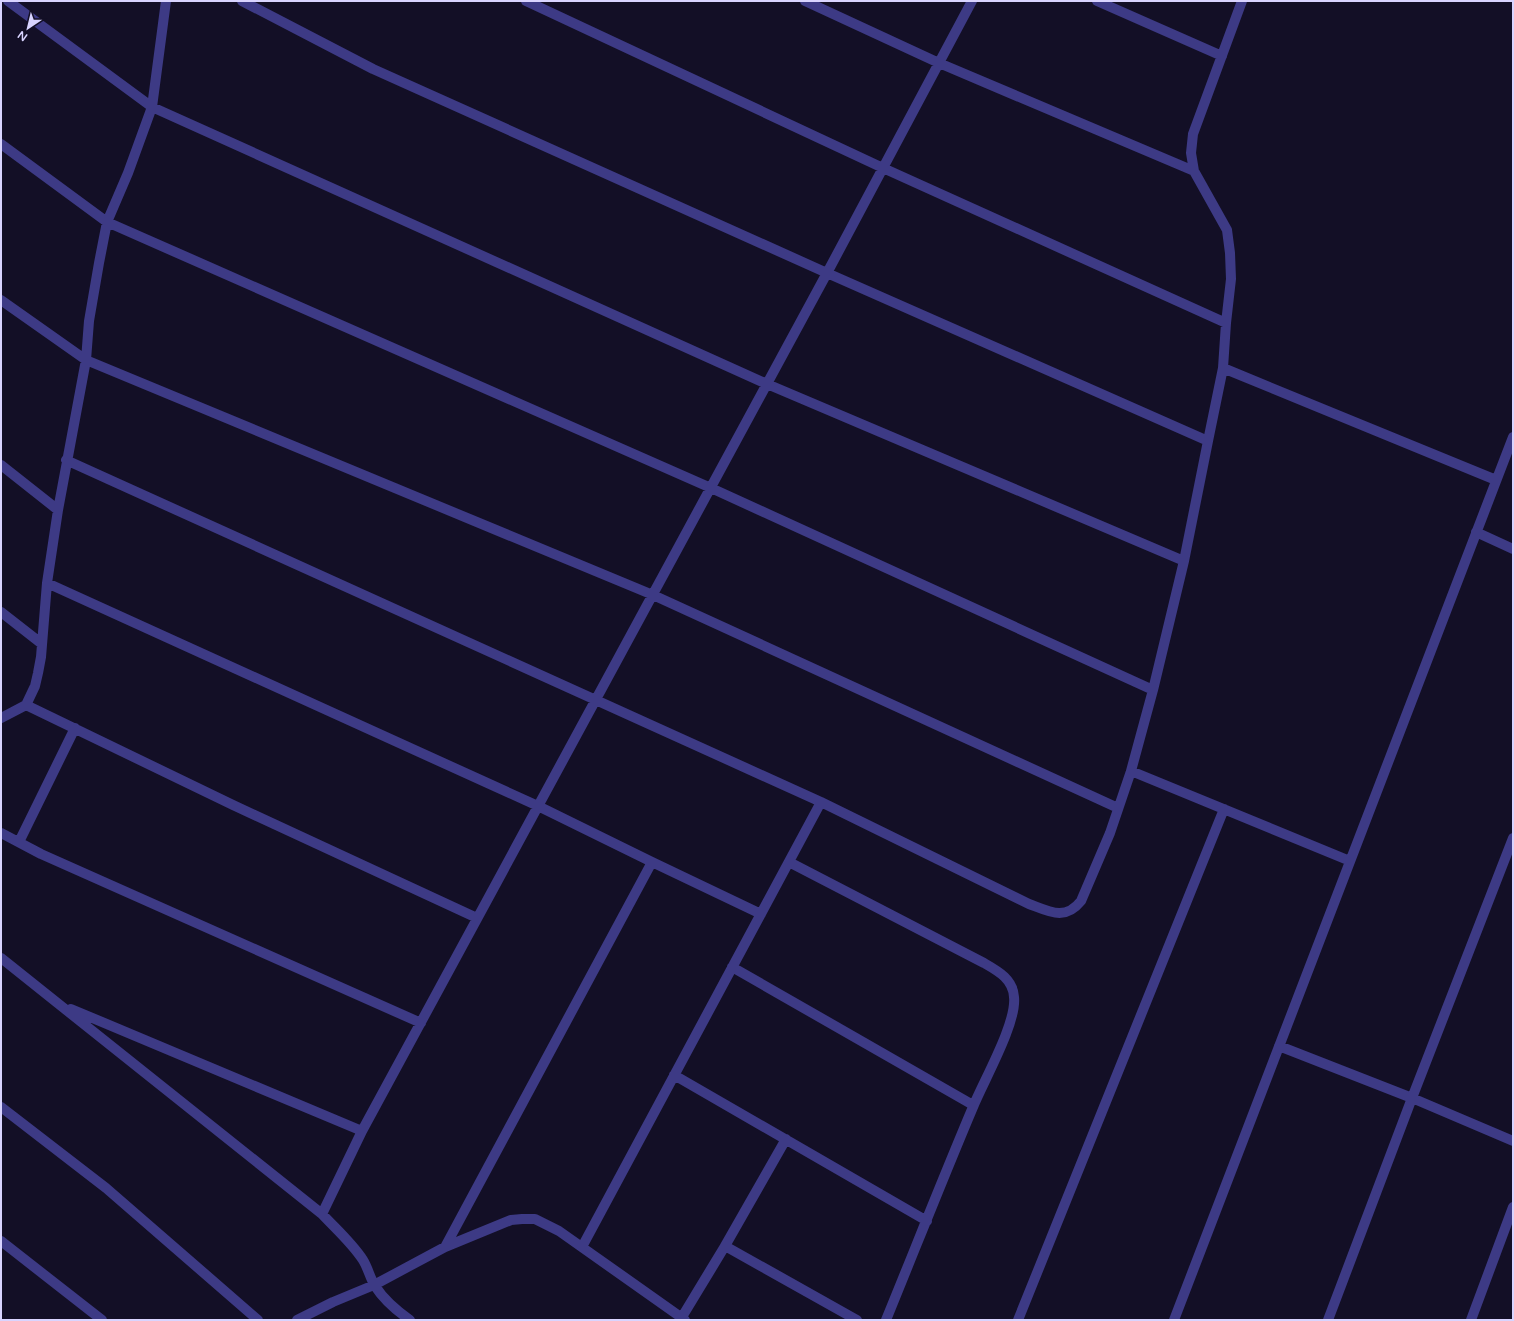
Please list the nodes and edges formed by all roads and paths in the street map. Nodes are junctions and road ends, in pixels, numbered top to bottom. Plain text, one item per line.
1 (8, 1) edge
2 (166, 1) edge
3 (242, 1) edge
4 (526, 1) edge
5 (805, 1) edge
6 (972, 1) edge
7 (1097, 1) edge
8 (1242, 1) edge
9 (1222, 56) junction
10 (938, 63) junction
11 (152, 107) junction
12 (1, 144) edge
13 (883, 168) junction
14 (1194, 171) junction
15 (107, 222) junction
16 (827, 273) junction
17 (1, 300) edge
18 (1226, 323) junction
19 (86, 360) junction
20 (1223, 368) junction
21 (768, 384) junction
22 (1513, 437) edge
23 (1208, 442) junction
24 (66, 460) junction
25 (1, 465) edge
26 (1496, 480) junction
27 (711, 488) junction
28 (58, 510) junction
29 (1476, 532) junction
30 (1513, 549) edge
31 (1184, 561) junction
32 (47, 583) junction
33 (653, 595) junction
34 (1, 612) edge
35 (42, 644) junction
36 (1154, 690) junction
37 (595, 701) junction
38 (26, 705) junction
39 (1, 718) edge
40 (75, 728) junction
41 (1131, 771) junction
42 (820, 802) junction
43 (538, 806) junction
44 (1118, 808) junction
45 (1224, 809) junction
46 (1, 833) edge
47 (1513, 838) edge
48 (19, 842) junction
49 (1350, 861) junction
50 (652, 862) junction
51 (789, 862) junction
52 (761, 914) junction
53 (477, 918) junction
54 (1, 958) edge
55 (732, 967) junction
56 (60, 1004) junction
57 (421, 1023) junction
58 (1279, 1046) junction
59 (674, 1076) junction
60 (1412, 1098) junction
61 (973, 1105) junction
62 (1, 1107) edge
63 (362, 1130) junction
64 (786, 1140) junction
65 (1513, 1141) edge
66 (1513, 1207) edge
67 (322, 1214) junction
68 (927, 1220) junction
69 (1, 1241) edge
70 (725, 1246) junction
71 (445, 1247) junction
72 (582, 1247) junction
73 (374, 1285) junction
74 (683, 1318) edge
75 (102, 1320) edge
76 (258, 1320) edge
77 (297, 1320) edge
78 (410, 1320) edge
79 (857, 1320) edge
80 (886, 1320) edge
81 (1018, 1320) edge
82 (1174, 1320) edge
83 (1328, 1320) edge
84 (1471, 1320) edge

1 - 11 street
2 - 11 street
3 - 16 street
4 - 13 street
5 - 10 street
6 - 10 street
7 - 9 street
8 - 9 street
9 - 14 street
10 - 13 street
10 - 14 street
11 - 15 street
11 - 21 street
12 - 15 street
13 - 16 street
13 - 18 street
14 - 18 street
15 - 19 street
15 - 27 street
16 - 21 street
16 - 23 street
17 - 19 street
18 - 20 street
19 - 24 street
19 - 33 street
20 - 23 street
20 - 26 street
21 - 27 street
21 - 31 street
22 - 26 street
23 - 31 street
24 - 28 street
24 - 37 street
25 - 28 street
26 - 29 street
27 - 33 street
27 - 36 street
28 - 32 street
29 - 30 street
29 - 49 street
31 - 36 street
32 - 35 street
32 - 43 street
33 - 37 street
33 - 44 street
34 - 35 street
35 - 38 street
36 - 41 street
37 - 42 street
37 - 43 street
38 - 39 street
38 - 40 street
40 - 48 street
40 - 53 street
41 - 44 street
41 - 45 street
42 - 44 street
42 - 51 street
43 - 50 street
43 - 53 street
45 - 49 street
45 - 81 street
46 - 48 street
47 - 60 street
48 - 57 street
49 - 58 street
50 - 52 street
50 - 71 street
51 - 52 street
51 - 61 street
52 - 55 street
53 - 57 street
54 - 56 street
55 - 59 street
55 - 61 street
56 - 63 street
56 - 67 street
57 - 63 street
58 - 60 street
58 - 82 street
59 - 64 street
59 - 72 street
60 - 65 street
60 - 83 street
61 - 68 street
62 - 76 street
63 - 67 street
64 - 68 street
64 - 70 street
66 - 84 street
67 - 73 street
68 - 80 street
69 - 75 street
70 - 74 street
70 - 79 street
71 - 72 street
71 - 73 street
72 - 74 street
73 - 77 street
73 - 78 street

